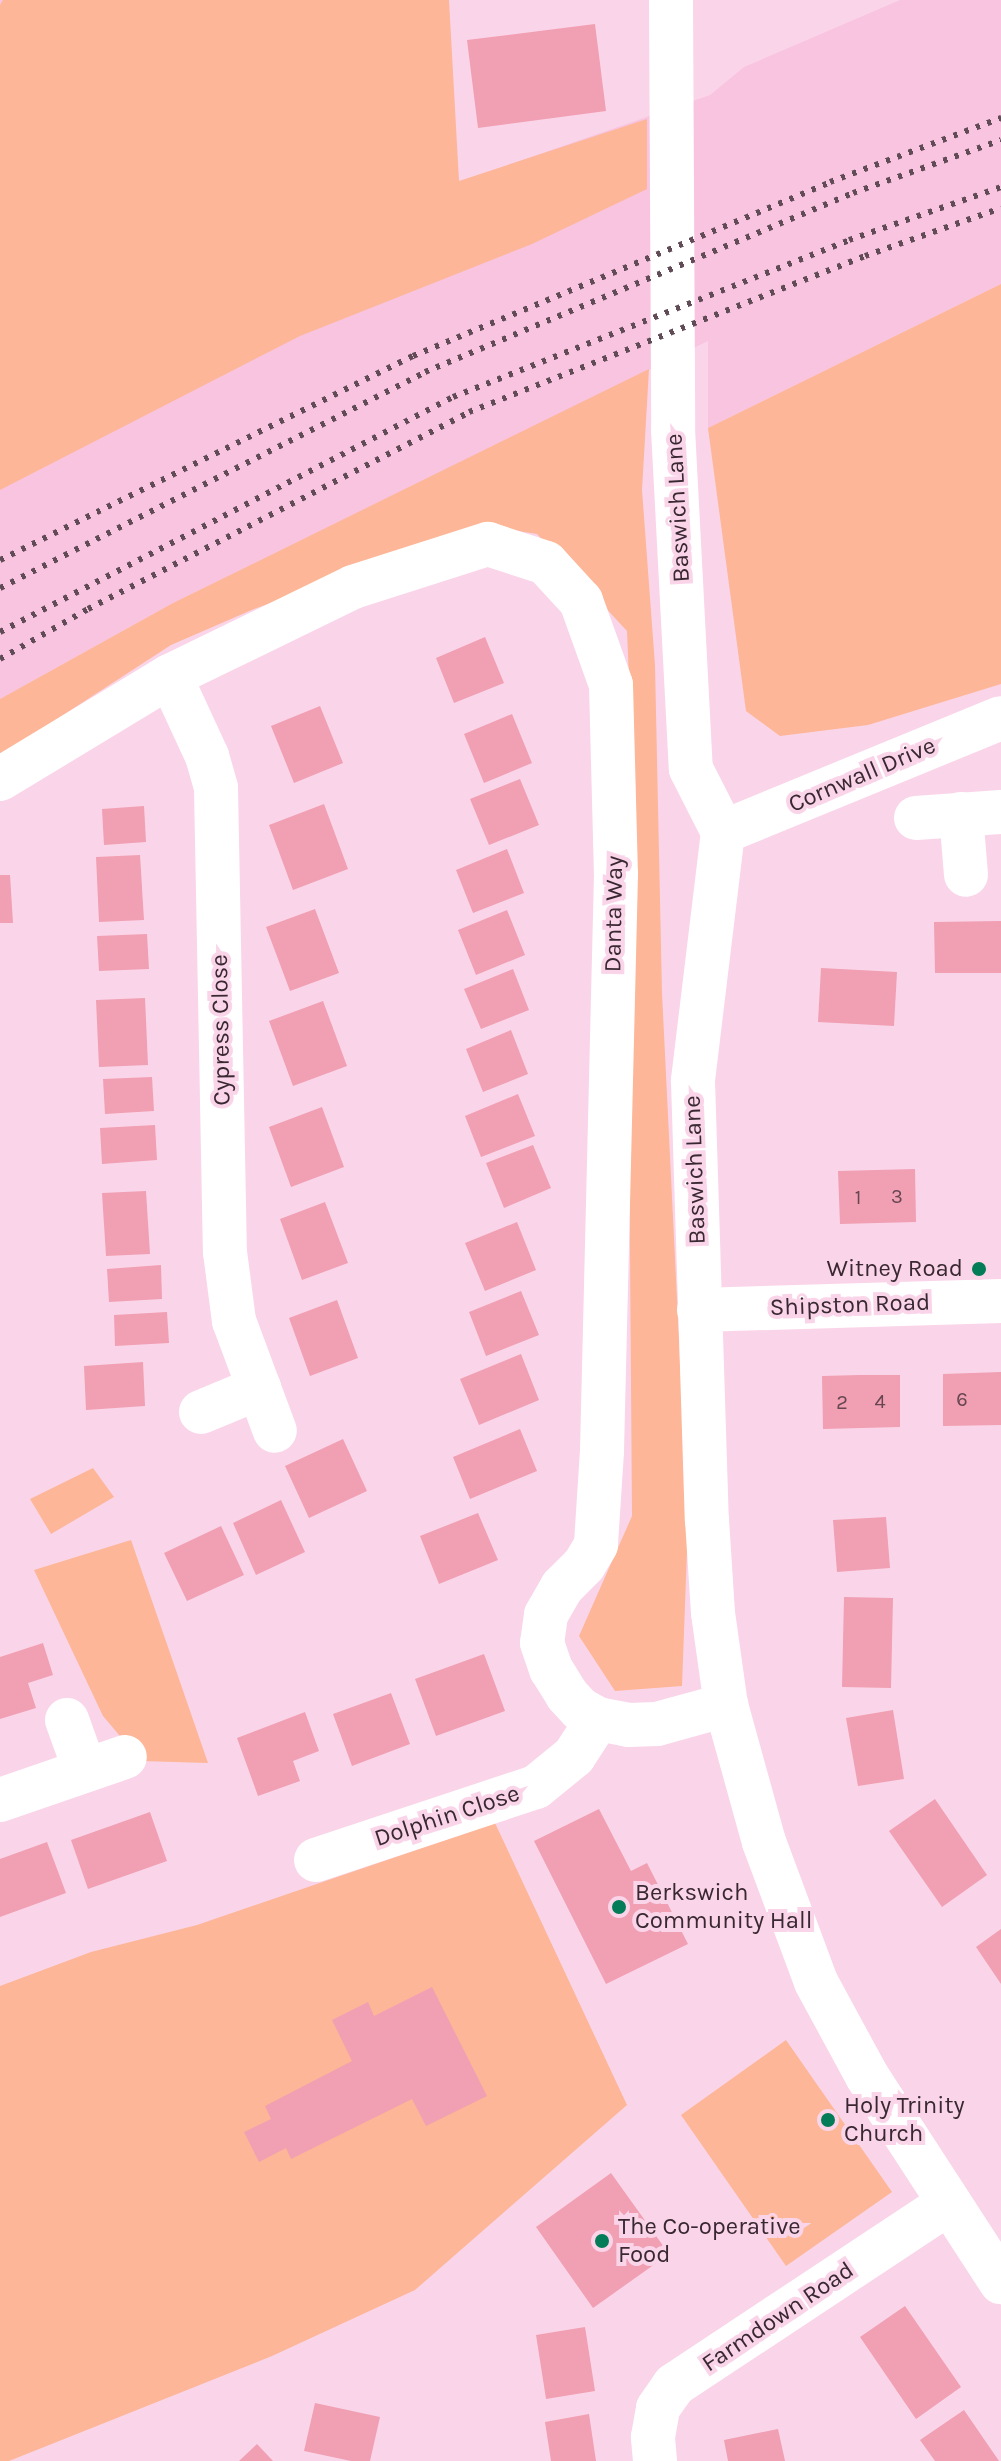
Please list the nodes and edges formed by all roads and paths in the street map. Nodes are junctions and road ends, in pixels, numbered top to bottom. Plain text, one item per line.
1 (671, 0) edge
2 (170, 676) junction
3 (1001, 718) edge
4 (0, 779) edge
5 (981, 813) edge
6 (916, 818) dead end
7 (723, 832) junction
8 (966, 875) dead end
9 (1001, 1301) edge
10 (699, 1310) junction
11 (259, 1388) junction
12 (201, 1412) dead end
13 (275, 1431) dead end
14 (726, 1705) junction
15 (598, 1719) junction
16 (67, 1720) dead end
17 (0, 1800) edge
18 (316, 1860) dead end
19 (949, 2203) junction
20 (1001, 2282) edge
21 (655, 2461) edge

1 - 7 street, Baswich Lane
2 - 4 street, Danta Way
2 - 11 street, Cypress Close
2 - 15 street, Danta Way
3 - 7 street, Cornwall Drive
5 - 6 street
5 - 8 street
7 - 10 street, Baswich Lane
9 - 10 street, Shipston Road
10 - 14 street, Baswich Lane
11 - 12 street
11 - 13 street, Cypress Close
14 - 15 street, Danta Way
14 - 19 street, Baswich Lane
15 - 18 street, Dolphin Close
16 - 17 street
19 - 20 street, Baswich Lane
19 - 21 street, Farmdown Road

